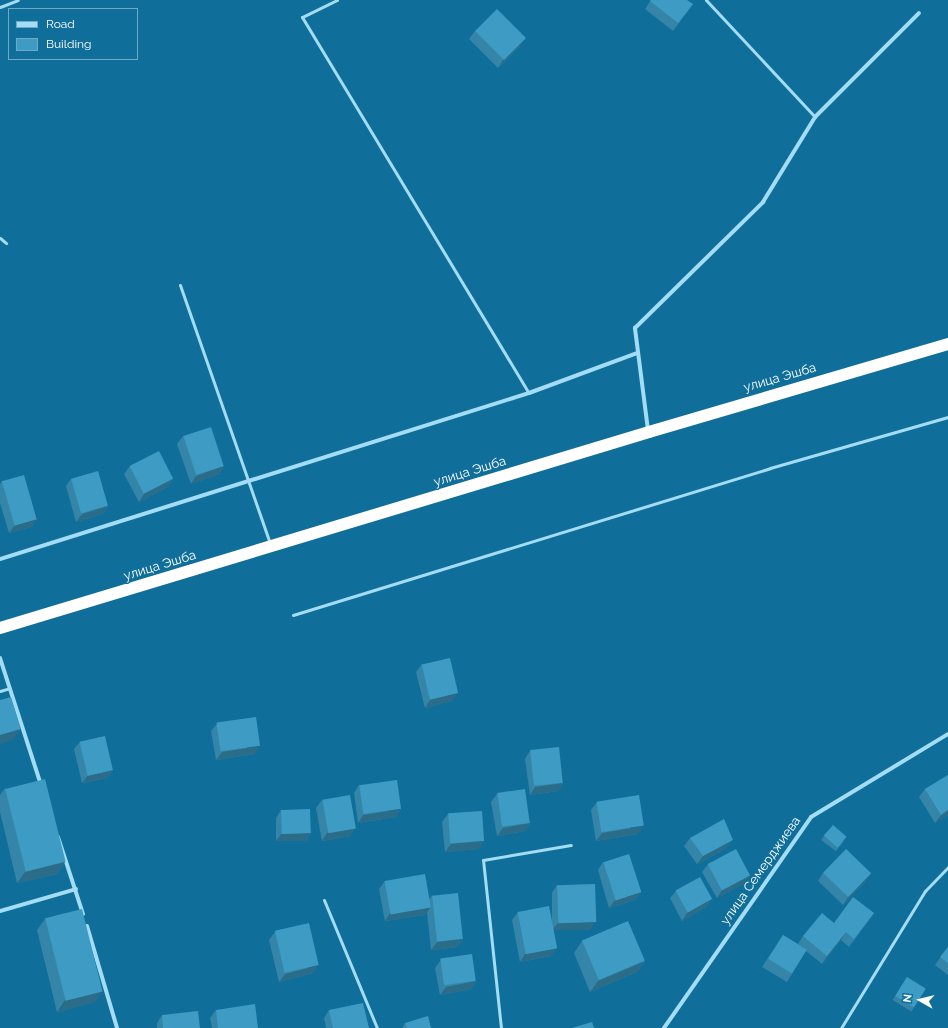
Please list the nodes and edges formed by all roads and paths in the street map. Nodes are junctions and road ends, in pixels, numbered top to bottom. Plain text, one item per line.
1 (18, 0) edge
2 (337, 0) edge
3 (706, 0) edge
4 (0, 7) edge
5 (919, 13) dead end
6 (815, 117) junction
7 (0, 238) edge
8 (6, 243) dead end
9 (180, 285) dead end
10 (948, 344) edge
11 (637, 353) junction
12 (529, 393) junction
13 (948, 417) edge
14 (649, 432) junction
15 (249, 481) junction
16 (271, 547) junction
17 (0, 560) edge
18 (293, 615) dead end
19 (0, 628) edge
20 (0, 658) edge
21 (10, 688) junction
22 (0, 691) edge
23 (948, 734) edge
24 (44, 792) edge
25 (56, 829) edge
26 (571, 845) dead end
27 (948, 867) edge
28 (76, 889) junction
29 (324, 900) dead end
30 (0, 911) edge
31 (117, 1028) edge
32 (377, 1028) edge
33 (501, 1028) edge
34 (664, 1028) edge
35 (842, 1028) edge

1 - 4 lane
2 - 12 lane
3 - 6 lane
5 - 6 street
6 - 11 street
7 - 8 lane
9 - 15 lane
10 - 14 highway, улица Эшба
11 - 12 street
11 - 14 street
12 - 15 street
13 - 18 lane
14 - 16 highway, улица Эшба
15 - 16 lane
15 - 17 street
16 - 19 highway, улица Эшба
20 - 21 street
21 - 22 lane
21 - 24 street
23 - 34 street, улица Семерджиева
25 - 28 street
26 - 33 lane
27 - 35 lane
28 - 30 street
28 - 31 street
29 - 32 lane

